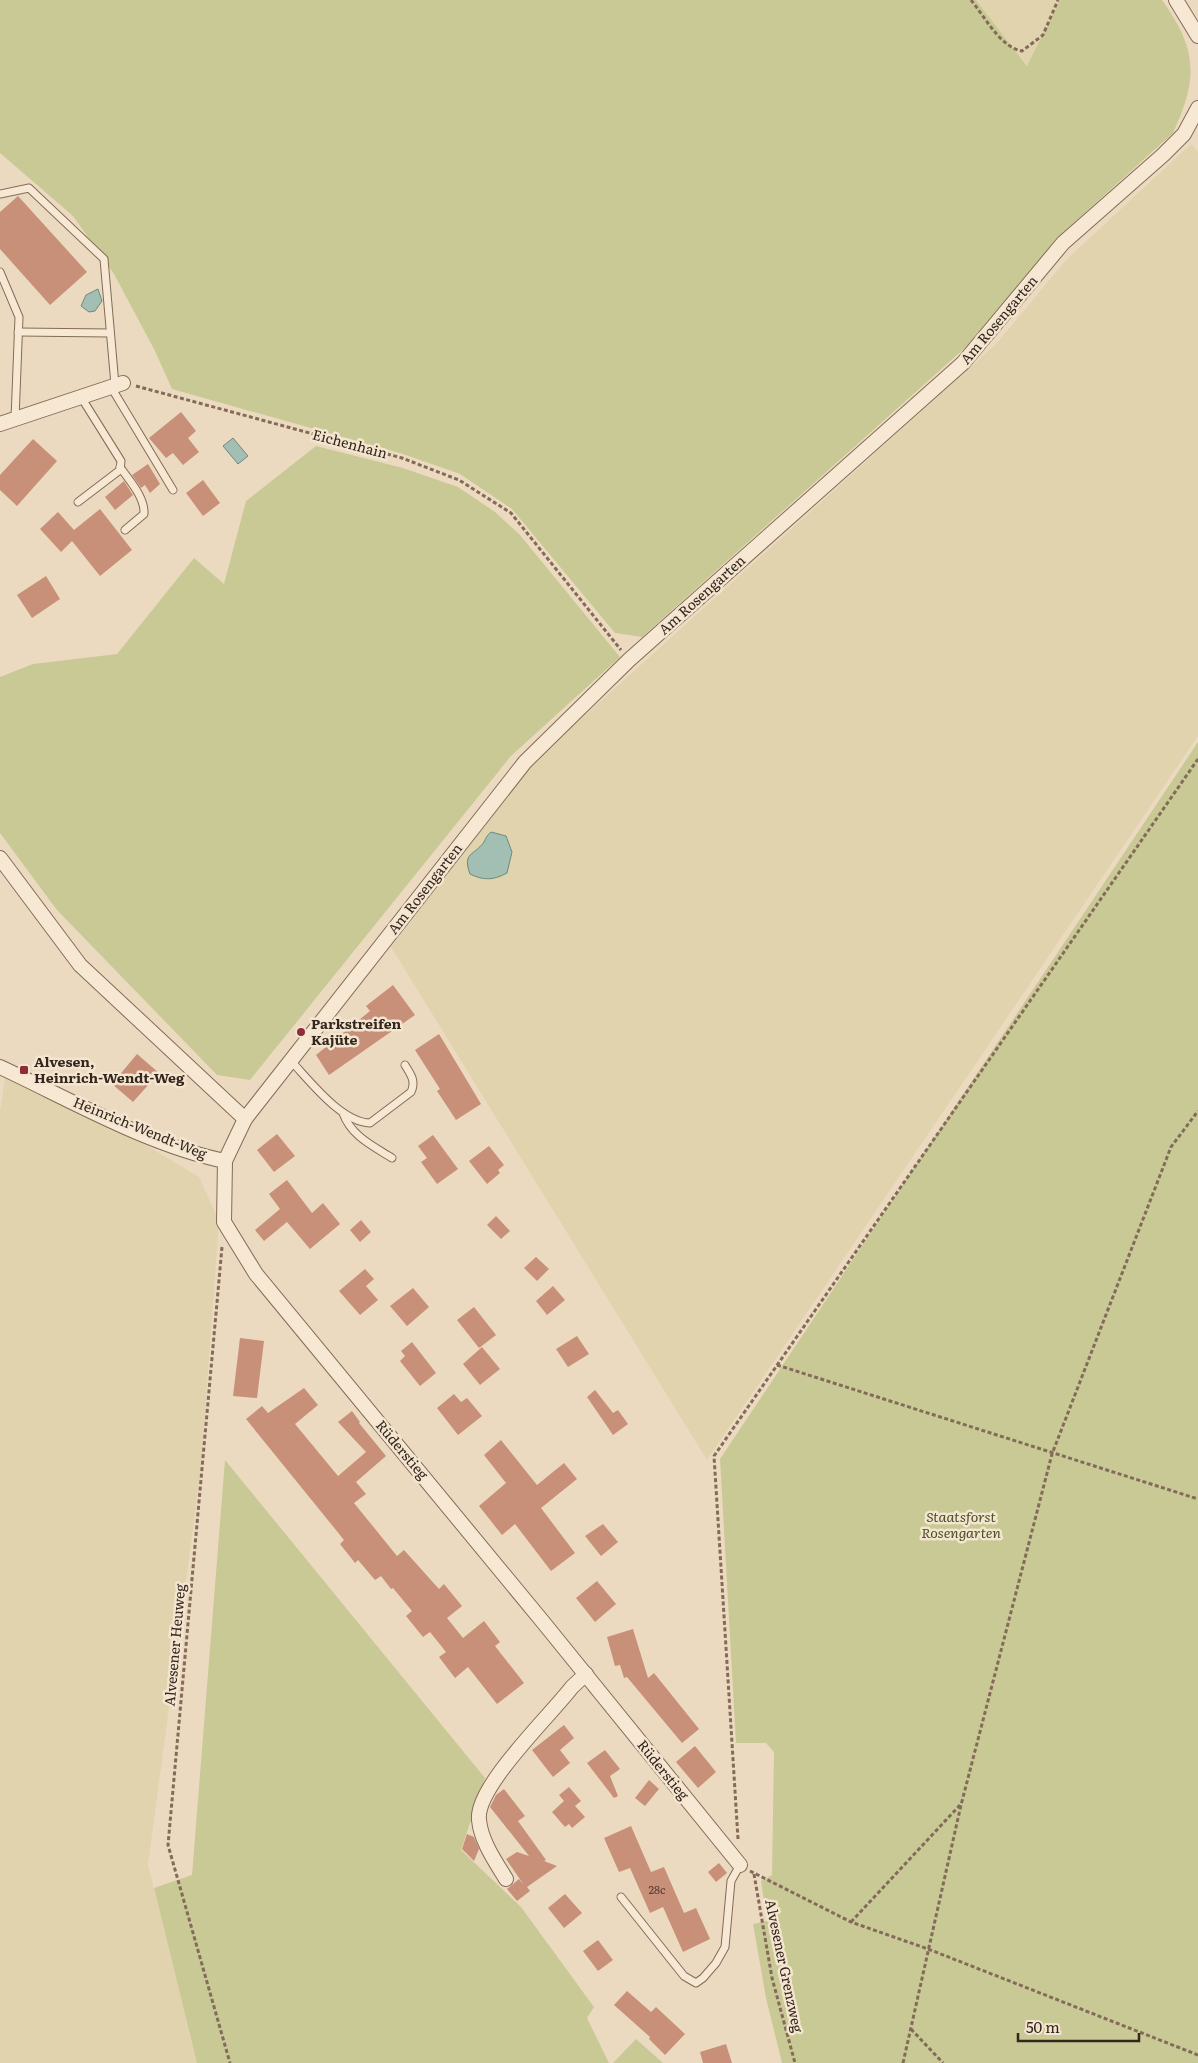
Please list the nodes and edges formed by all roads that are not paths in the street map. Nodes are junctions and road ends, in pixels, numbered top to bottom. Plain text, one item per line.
1 (1176, 0) edge
2 (1195, 20) edge
3 (1198, 36) edge
4 (1198, 108) edge
5 (0, 194) edge
6 (0, 272) edge
7 (18, 332) junction
8 (110, 333) junction
9 (116, 385) junction
10 (81, 397) junction
11 (15, 420) junction
12 (0, 424) edge
13 (120, 467) junction
14 (173, 490) dead end
15 (78, 502) dead end
16 (125, 530) dead end
17 (0, 858) edge
18 (291, 1061) junction
19 (405, 1065) dead end
20 (0, 1067) edge
21 (343, 1113) junction
22 (245, 1119) junction
23 (392, 1158) dead end
24 (225, 1161) junction
25 (224, 1222) joint
26 (586, 1674) junction
27 (740, 1866) joint
28 (506, 1879) dead end
29 (621, 1897) dead end

1 - 2 street
2 - 3 street
4 - 18 street, Am Rosengarten
5 - 8 lane
6 - 7 lane
7 - 8 lane
7 - 11 lane
8 - 9 lane
9 - 10 street
9 - 14 lane
10 - 11 street
10 - 13 lane
11 - 12 street
13 - 15 lane
13 - 16 lane
17 - 22 street
18 - 21 lane
18 - 22 street, Am Rosengarten
19 - 21 lane
20 - 24 street, Heinrich-Wendt-Weg
21 - 23 lane
22 - 24 street, Am Rosengarten
24 - 25 street, Heinrich-Wendt-Weg
25 - 26 street, Rüderstieg
26 - 27 street, Rüderstieg
26 - 28 street
27 - 29 lane

